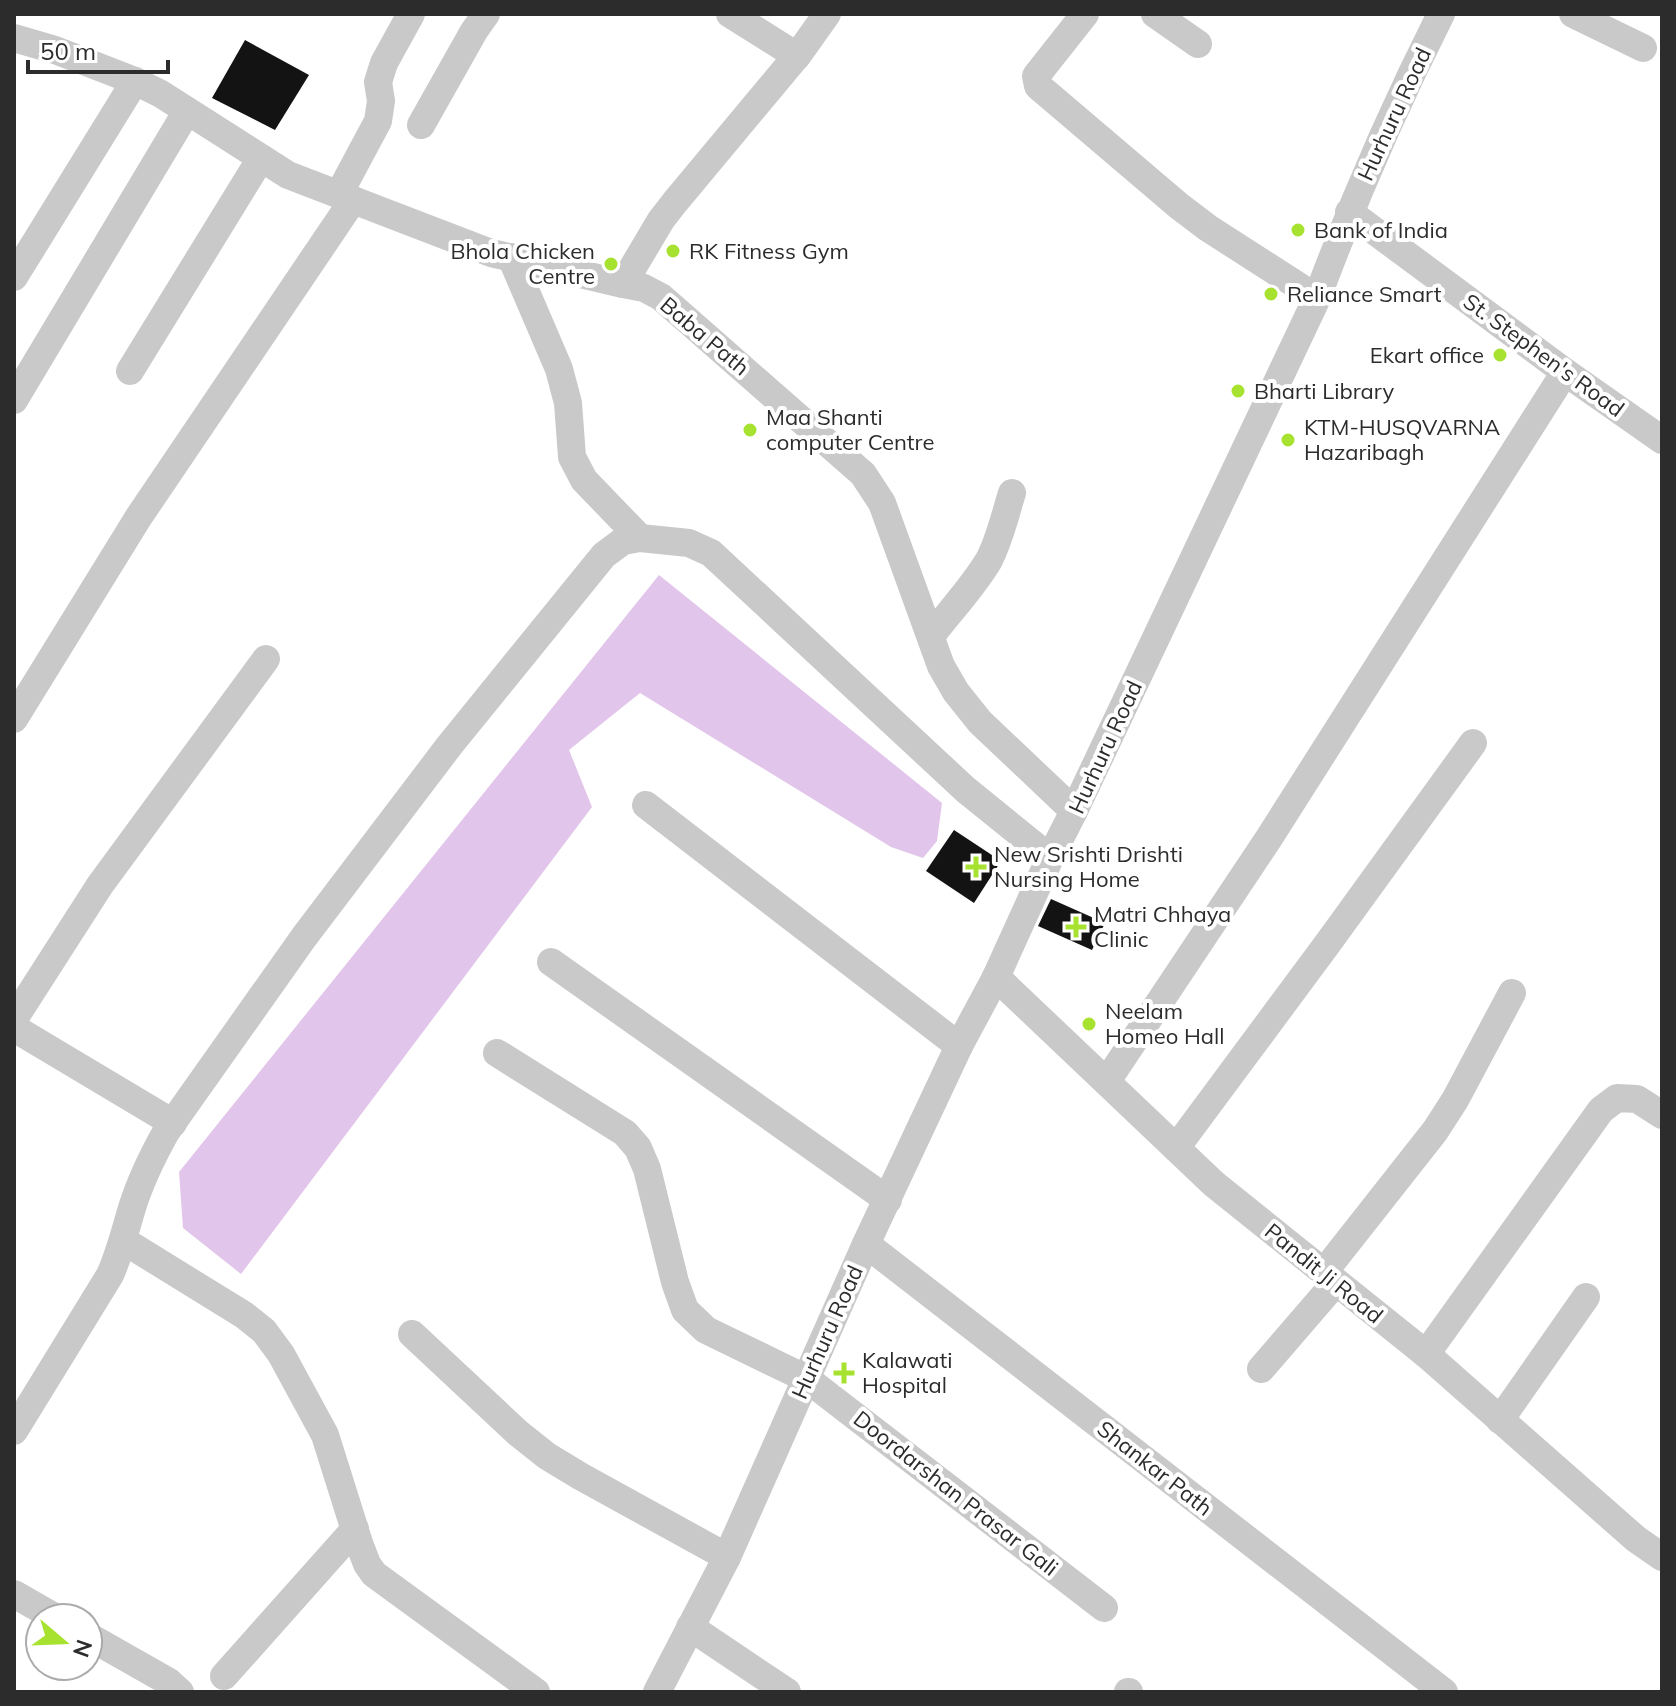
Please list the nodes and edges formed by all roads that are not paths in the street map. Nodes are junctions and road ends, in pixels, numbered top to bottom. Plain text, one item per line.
1 (411, 14) edge
2 (486, 14) edge
3 (730, 14) edge
4 (827, 14) edge
5 (1085, 14) edge
6 (1155, 14) edge
7 (1441, 14) edge
8 (1573, 14) edge
9 (14, 38) edge
10 (1198, 44) dead end
11 (1643, 48) dead end
12 (797, 56) junction
13 (135, 81) junction
14 (187, 111) junction
15 (421, 125) dead end
16 (261, 158) junction
17 (346, 197) junction
18 (1349, 212) junction
19 (511, 257) junction
20 (14, 277) edge
21 (623, 284) junction
22 (1317, 298) junction
23 (130, 371) dead end
24 (1565, 372) junction
25 (14, 400) edge
26 (1662, 440) edge
27 (1012, 493) dead end
28 (640, 538) junction
29 (931, 636) junction
30 (266, 659) dead end
31 (14, 719) edge
32 (1473, 743) dead end
33 (646, 805) dead end
34 (1074, 811) junction
35 (1050, 858) junction
36 (551, 962) dead end
37 (996, 977) junction
38 (1512, 993) dead end
39 (14, 1019) edge
40 (14, 1028) edge
41 (959, 1046) junction
42 (497, 1053) dead end
43 (1107, 1081) junction
44 (1662, 1115) edge
45 (173, 1123) junction
46 (1176, 1148) junction
47 (888, 1200) junction
48 (124, 1241) junction
49 (866, 1244) junction
50 (1330, 1277) junction
51 (1586, 1297) dead end
52 (412, 1334) dead end
53 (1426, 1354) junction
54 (1261, 1369) dead end
55 (807, 1379) junction
56 (1500, 1420) junction
57 (14, 1431) edge
58 (355, 1529) junction
59 (727, 1557) junction
60 (1662, 1557) edge
61 (1104, 1608) dead end
62 (690, 1627) junction
63 (104, 1645) edge
64 (224, 1676) dead end
65 (180, 1692) edge
66 (536, 1692) edge
67 (657, 1692) edge
68 (787, 1692) edge
69 (1444, 1692) edge

1 - 17 street
2 - 15 street
3 - 12 street
4 - 12 street
5 - 22 street
6 - 10 street
7 - 18 street, Hurhuru Road
8 - 11 street
9 - 13 street, Baba Path
12 - 21 street
13 - 14 street, Baba Path
13 - 20 street
14 - 16 street, Baba Path
14 - 25 street
16 - 17 street, Baba Path
16 - 23 street
17 - 19 street, Baba Path
17 - 31 street
18 - 22 street, Hurhuru Road
18 - 24 street, St. Stephen's Road
19 - 21 street, Baba Path
19 - 28 street
21 - 29 street, Baba Path
22 - 34 street, Hurhuru Road
24 - 26 street, St. Stephen's Road
24 - 43 street
27 - 29 street
28 - 35 street
28 - 45 street
29 - 34 street, Baba Path
30 - 39 street
32 - 46 street
33 - 41 street
34 - 35 street, Hurhuru Road
35 - 37 street, Hurhuru Road
36 - 47 street
37 - 41 street, Hurhuru Road
37 - 43 street, Pandit Ji Road
38 - 50 street
40 - 45 street
41 - 47 street, Hurhuru Road
42 - 55 street, Doordarshan Prasar Gali
43 - 46 street, Pandit Ji Road
44 - 53 street
45 - 48 street
46 - 50 street, Pandit Ji Road
47 - 49 street, Hurhuru Road
48 - 57 street
48 - 58 street
49 - 55 street, Hurhuru Road
49 - 69 street, Shankar Path
50 - 53 street, Pandit Ji Road
50 - 54 street
51 - 56 street
52 - 59 street
53 - 56 street, Pandit Ji Road
55 - 59 street, Hurhuru Road
55 - 61 street, Doordarshan Prasar Gali
56 - 60 street, Pandit Ji Road
58 - 64 street
58 - 66 street
59 - 62 street, Hurhuru Road
62 - 67 street, Hurhuru Road
62 - 68 street
63 - 65 street

